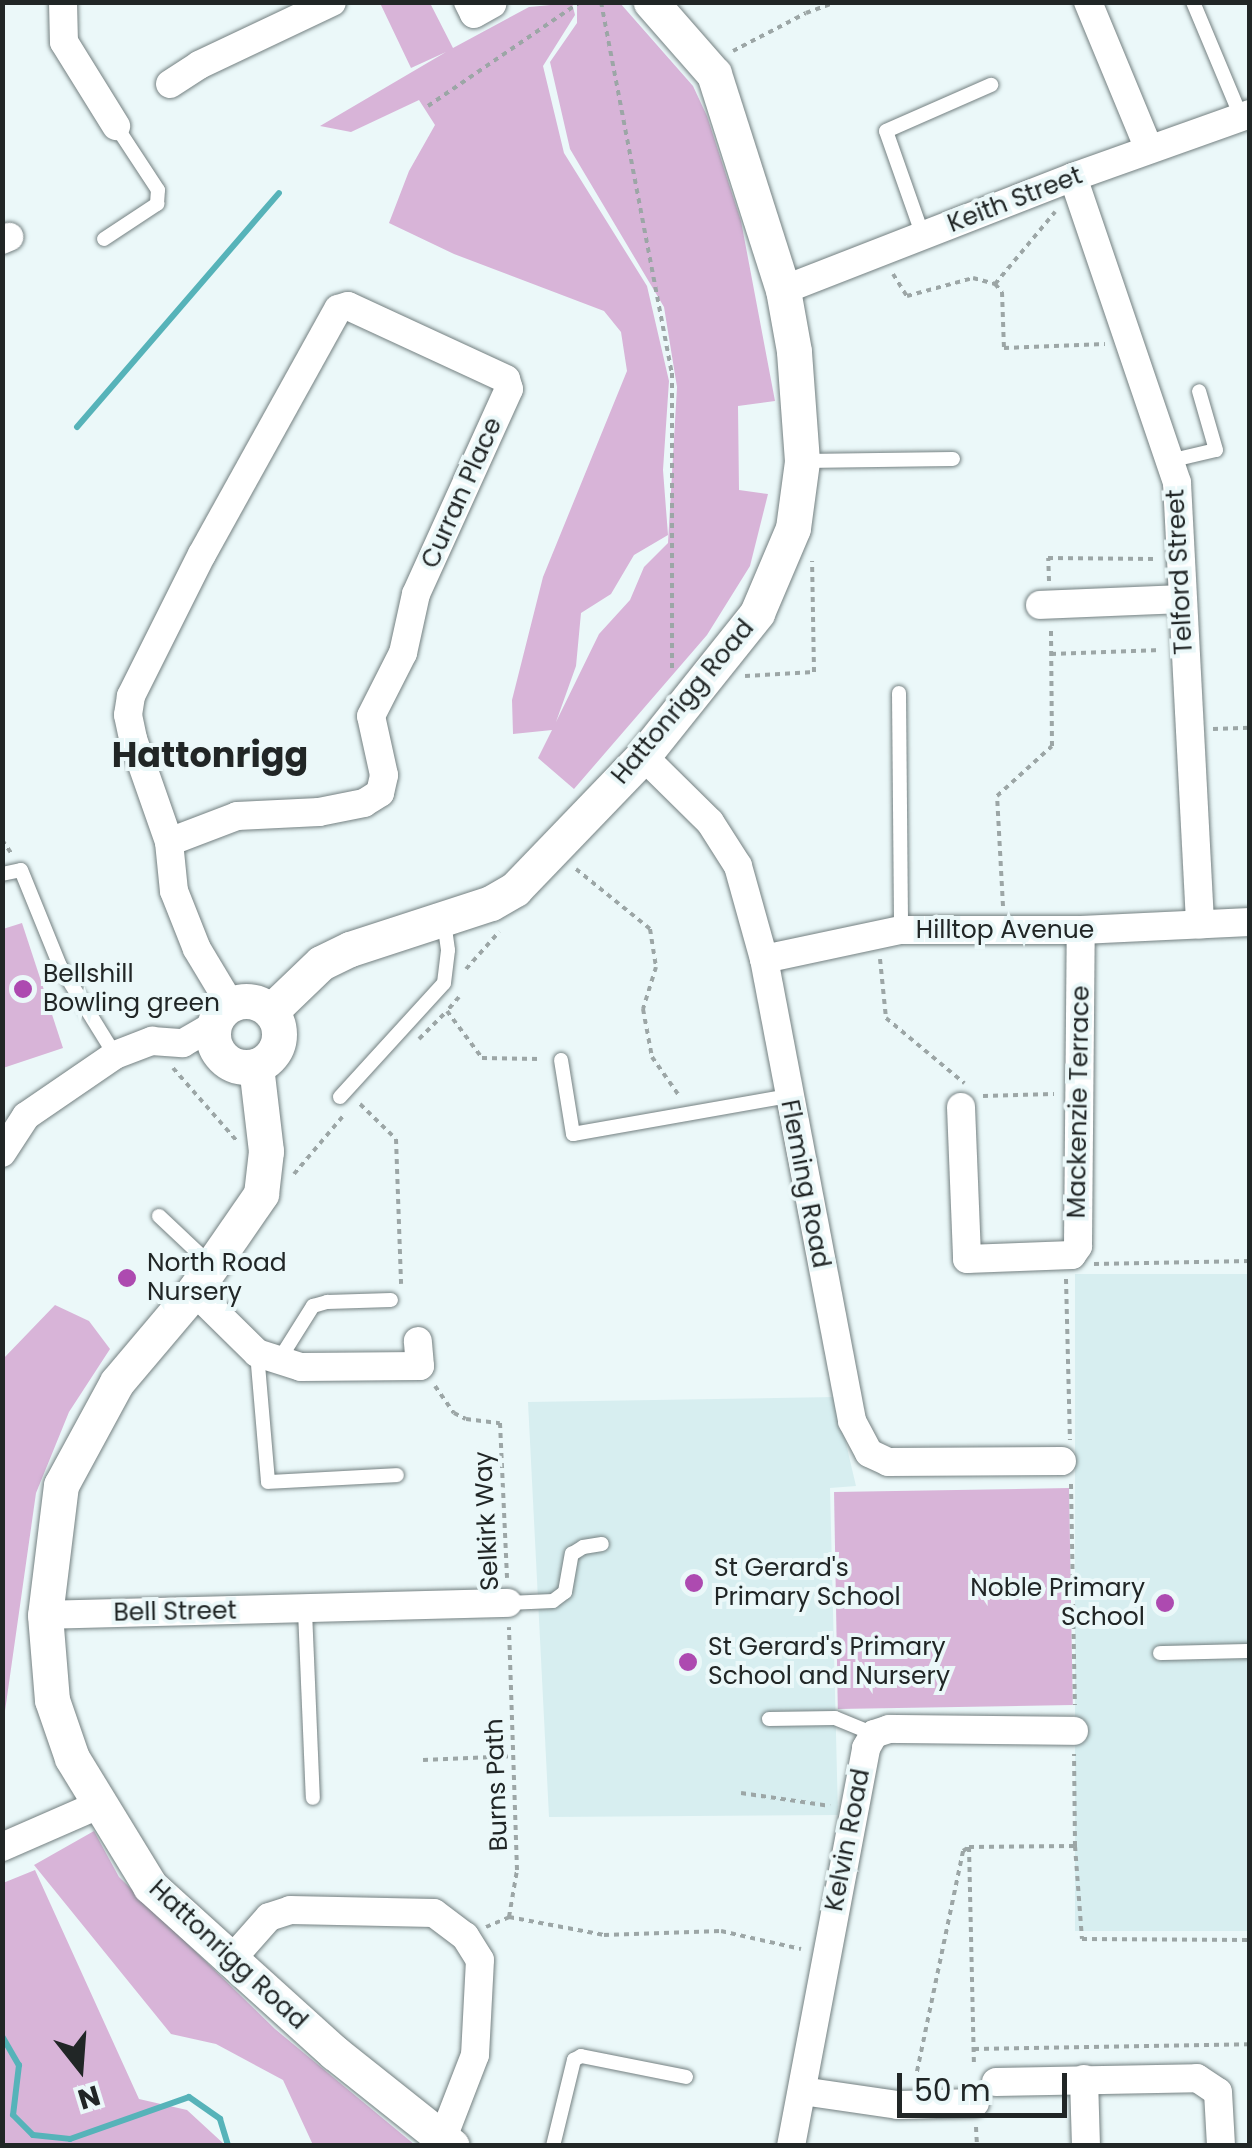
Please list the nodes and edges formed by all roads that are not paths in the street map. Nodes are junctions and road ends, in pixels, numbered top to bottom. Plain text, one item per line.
1 (63, 2) edge
2 (332, 2) edge
3 (651, 2) edge
4 (1088, 2) edge
5 (1194, 2) edge
6 (299, 10) edge
7 (170, 84) dead end
8 (991, 85) dead end
9 (1245, 116) edge
10 (116, 126) joint
11 (1149, 149) junction
12 (1076, 186) junction
13 (922, 236) junction
14 (104, 239) dead end
15 (783, 290) junction
16 (1199, 391) dead end
17 (954, 460) dead end
18 (802, 461) junction
19 (1169, 462) junction
20 (1181, 599) junction
21 (1045, 604) road end
22 (899, 693) dead end
23 (643, 756) junction
24 (168, 842) junction
25 (2, 874) edge
26 (444, 921) junction
27 (1250, 922) edge
28 (1200, 924) junction
29 (1080, 930) junction
30 (889, 932) junction
31 (764, 959) junction
32 (272, 1012) junction
33 (222, 1015) junction
34 (115, 1055) junction
35 (561, 1060) road end
36 (256, 1066) junction
37 (343, 1094) road end
38 (788, 1096) junction
39 (969, 1096) road end
40 (2, 1154) edge
41 (159, 1216) dead end
42 (203, 1279) junction
43 (390, 1300) road end
44 (419, 1353) road end
45 (268, 1357) junction
46 (1068, 1461) road end
47 (397, 1475) dead end
48 (602, 1544) dead end
49 (508, 1603) joint
50 (306, 1611) junction
51 (44, 1615) junction
52 (1250, 1651) edge
53 (1160, 1653) dead end
54 (769, 1719) dead end
55 (1074, 1731) road end
56 (874, 1734) junction
57 (313, 1798) dead end
58 (98, 1805) junction
59 (2, 1847) edge
60 (231, 1960) junction
61 (686, 2077) dead end
62 (1084, 2080) junction
63 (996, 2082) dead end
64 (802, 2090) junction
65 (975, 2102) road end
66 (447, 2143) edge
67 (553, 2146) edge
68 (790, 2146) edge
69 (1086, 2146) edge
70 (1221, 2146) edge

1 - 10 street
2 - 6 street
3 - 15 street, Hattonrigg Road
4 - 11 street
5 - 9 lane
6 - 7 street
8 - 13 lane
9 - 11 street, Keith Street
10 - 14 lane
11 - 12 street, Keith Street
12 - 13 street, Keith Street
12 - 19 street, Telford Street
13 - 15 street, Keith Street
15 - 18 street, Hattonrigg Road
16 - 19 lane
17 - 18 lane
18 - 23 street, Hattonrigg Road
19 - 20 street, Telford Street
20 - 21 street
20 - 28 street, Telford Street
22 - 30 lane
23 - 26 street, Hattonrigg Road
23 - 31 street, Fleming Road
24 - 24 street, Curran Place
24 - 33 street, Curran Place
25 - 34 lane
26 - 32 street, Hattonrigg Road
26 - 37 lane
27 - 28 street, Hilltop Avenue
28 - 29 street, Hilltop Avenue
29 - 30 street, Hilltop Avenue
29 - 39 street, Mackenzie Terrace
30 - 31 street, Hilltop Avenue
31 - 38 street, Fleming Road
32 - 33 street
32 - 36 street
33 - 34 street
33 - 36 street
34 - 40 street
35 - 38 lane
36 - 42 street, Hattonrigg Road
38 - 46 street, Fleming Road
41 - 42 lane
42 - 45 street
42 - 51 street, Hattonrigg Road
43 - 45 lane
44 - 45 street
45 - 47 lane
48 - 49 lane
49 - 50 street, Bell Street
50 - 51 street, Bell Street
50 - 57 lane
51 - 58 street, Hattonrigg Road
52 - 53 lane
54 - 56 lane
55 - 56 street, Kelvin Road
56 - 64 street, Kelvin Road
58 - 59 street
58 - 60 street, Hattonrigg Road
60 - 66 street, Hattonrigg Road
60 - 66 street
61 - 67 lane
62 - 63 street
62 - 69 street
62 - 70 street
64 - 65 street
64 - 68 street, Kelvin Road

